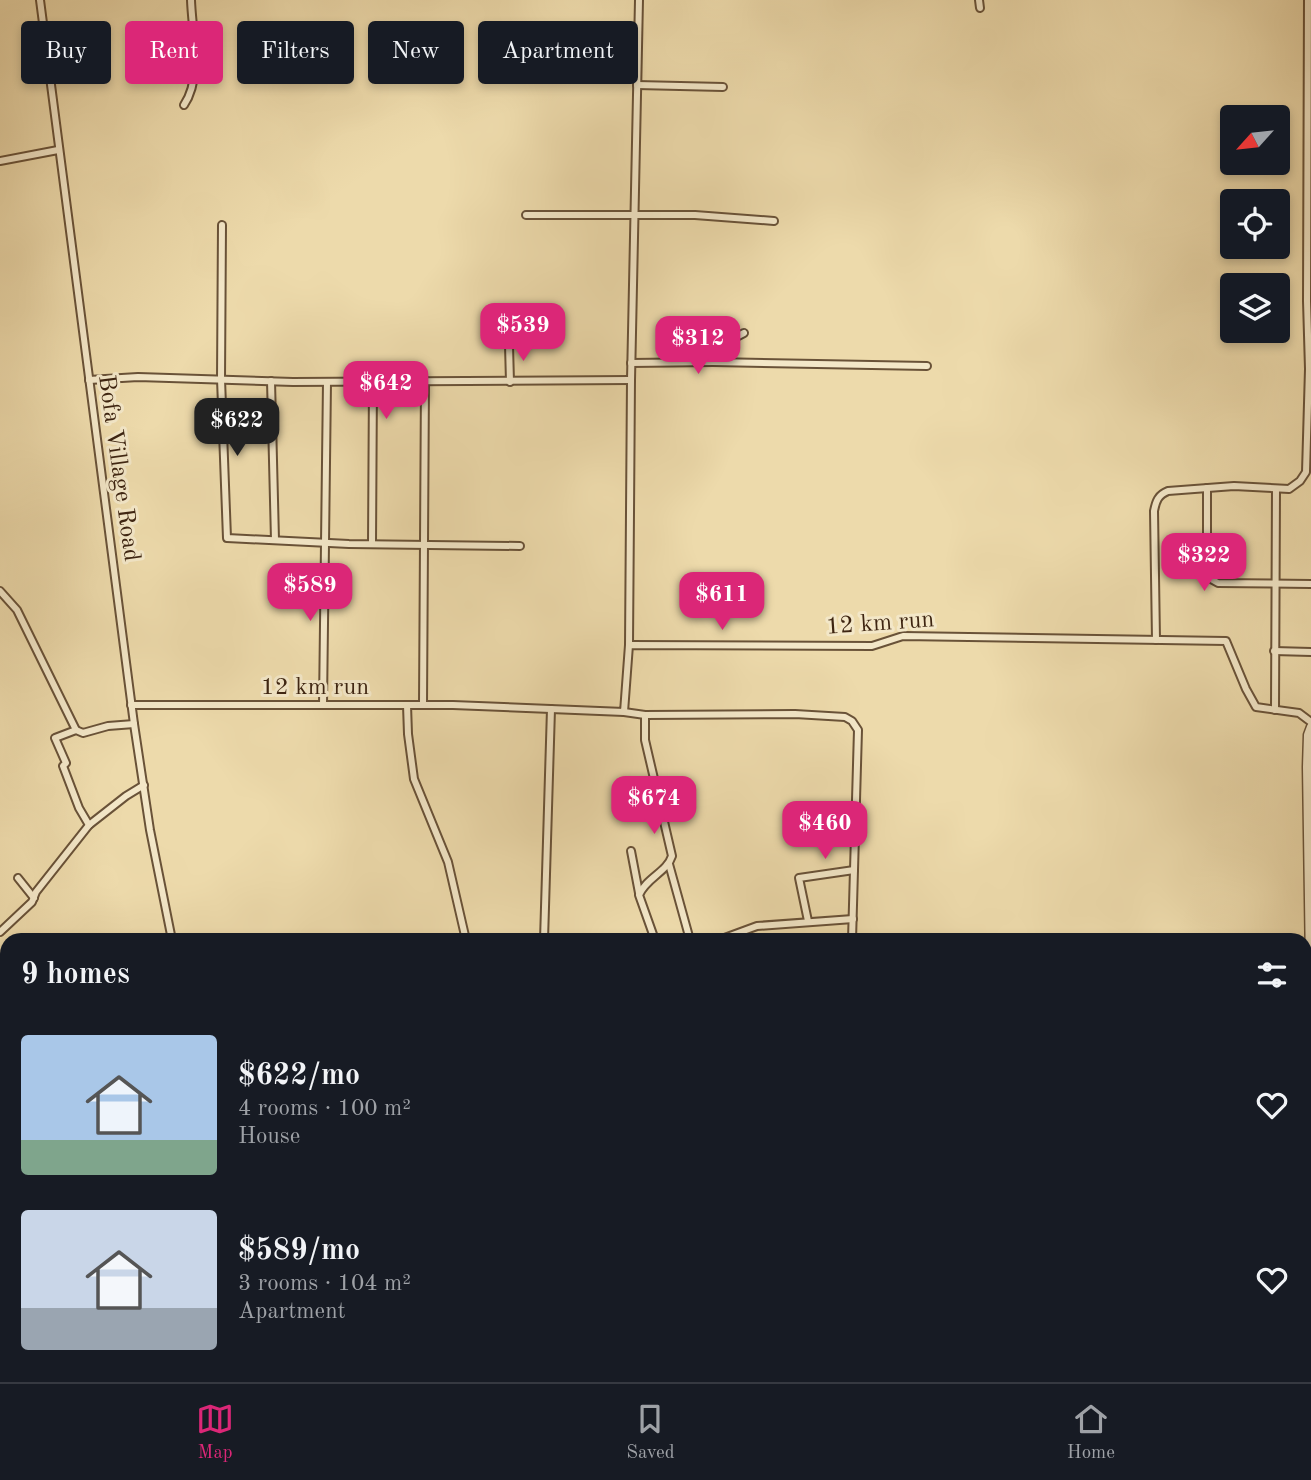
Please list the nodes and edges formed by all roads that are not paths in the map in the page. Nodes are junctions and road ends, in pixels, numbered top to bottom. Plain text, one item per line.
1 (40, 0) edge
2 (191, 0) edge
3 (639, 0) edge
4 (1308, 0) edge
5 (637, 85) junction
6 (723, 87) dead end
7 (184, 105) dead end
8 (58, 150) junction
9 (0, 161) edge
10 (1309, 164) edge
11 (526, 215) dead end
12 (634, 215) junction
13 (774, 221) dead end
14 (222, 225) dead end
15 (1309, 301) edge
16 (744, 333) dead end
17 (509, 345) dead end
18 (713, 362) junction
19 (631, 363) junction
20 (927, 366) dead end
21 (221, 379) junction
22 (89, 380) junction
23 (425, 380) junction
24 (631, 380) junction
25 (271, 381) junction
26 (373, 381) junction
27 (327, 382) junction
28 (510, 382) junction
29 (1309, 452) edge
30 (1207, 488) junction
31 (1276, 489) junction
32 (275, 540) junction
33 (324, 542) junction
34 (372, 544) junction
35 (424, 544) junction
36 (520, 546) dead end
37 (1311, 584) edge
38 (1275, 585) junction
39 (0, 591) edge
40 (1156, 640) junction
41 (629, 645) junction
42 (1274, 651) junction
43 (1311, 652) edge
44 (131, 705) junction
45 (323, 705) junction
46 (407, 705) junction
47 (423, 705) junction
48 (551, 709) junction
49 (1275, 710) junction
50 (624, 712) junction
51 (645, 715) junction
52 (1311, 722) edge
53 (134, 724) junction
54 (1311, 727) edge
55 (76, 730) junction
56 (144, 785) junction
57 (89, 825) junction
58 (631, 851) dead end
59 (669, 864) junction
60 (854, 870) junction
61 (18, 878) dead end
62 (639, 895) junction
63 (34, 898) junction
64 (853, 919) junction
65 (808, 921) junction
66 (0, 932) edge
67 (171, 933) edge
68 (464, 933) edge
69 (544, 933) edge
70 (652, 933) edge
71 (688, 933) edge
72 (738, 933) edge
73 (852, 933) edge
74 (1310, 933) edge

1 - 8 street, Bofa Village Road
2 - 7 street
3 - 5 street
4 - 10 street
5 - 6 street
5 - 12 street
8 - 9 street
8 - 22 street, Bofa Village Road
10 - 15 street
11 - 12 street
12 - 13 street
12 - 19 street
14 - 21 street
15 - 29 street
16 - 18 street
17 - 28 street
18 - 19 street
18 - 20 street
19 - 24 street
21 - 22 street
21 - 25 street
21 - 32 street
22 - 44 street, Bofa Village Road
23 - 26 street
23 - 28 street
23 - 35 street
24 - 28 street
24 - 41 street
25 - 27 street
25 - 32 street
26 - 27 street
26 - 34 street
27 - 33 street
29 - 31 street
30 - 31 street
30 - 38 street
30 - 40 street
31 - 38 street
32 - 33 street
33 - 34 street
33 - 45 street
34 - 35 street
35 - 36 street
35 - 47 street
37 - 38 street
38 - 42 street
39 - 55 street
40 - 41 street, 12 km run
40 - 49 street, 12 km run
41 - 50 street
42 - 43 street
42 - 49 street
44 - 45 street, 12 km run
44 - 53 street, Bofa Village Road
45 - 46 street, 12 km run
46 - 47 street, 12 km run
46 - 68 street
47 - 48 street, 12 km run
48 - 50 street, 12 km run
48 - 69 street
49 - 52 street, 12 km run
50 - 51 street, 12 km run
51 - 59 street
51 - 60 street, 12 km run
53 - 55 street
53 - 56 street, Bofa Village Road
54 - 74 street
55 - 57 street
56 - 57 street
56 - 67 street, Bofa Village Road
57 - 63 street
58 - 62 street
59 - 62 street
59 - 71 street
60 - 64 street, 12 km run
60 - 65 street
61 - 63 street
62 - 70 street
63 - 66 street
64 - 65 street
64 - 73 street, 12 km run
65 - 72 street

